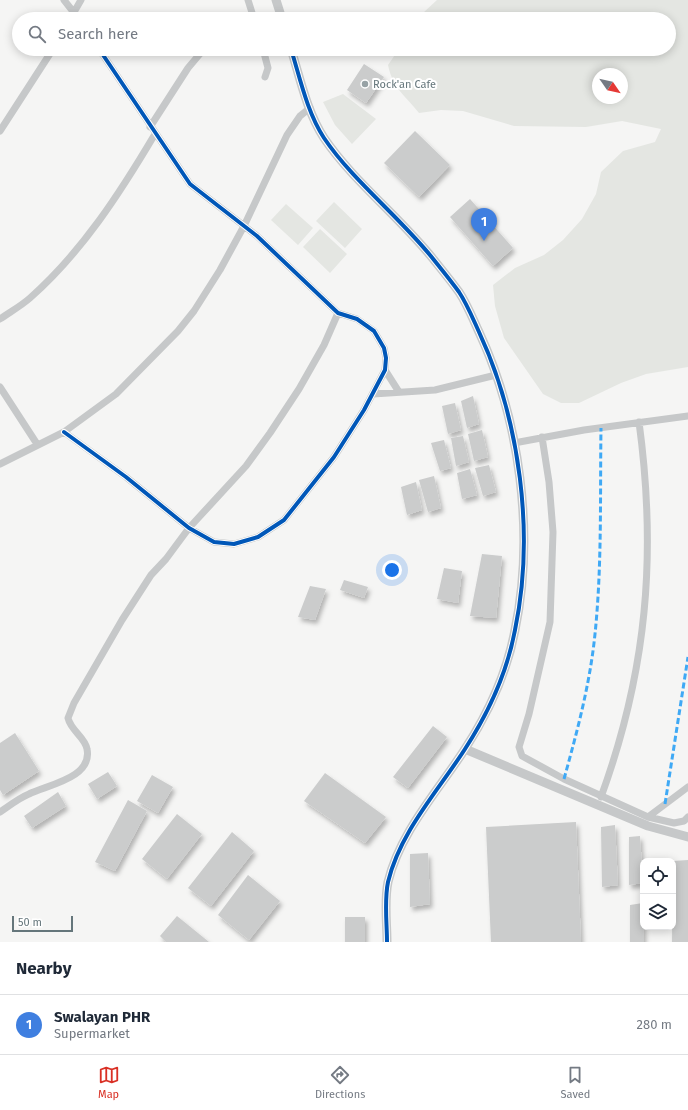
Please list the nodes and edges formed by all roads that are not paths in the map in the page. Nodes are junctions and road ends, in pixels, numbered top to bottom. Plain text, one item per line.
1 (64, 0) edge
2 (82, 0) edge
3 (248, 0) edge
4 (276, 0) edge
5 (74, 12) joint
6 (252, 12) edge
7 (280, 12) edge
8 (48, 56) edge
9 (104, 56) edge
10 (198, 56) edge
11 (265, 56) edge
12 (293, 56) edge
13 (265, 77) dead end
14 (310, 108) junction
15 (150, 127) junction
16 (0, 131) edge
17 (155, 134) junction
18 (244, 226) junction
19 (338, 313) junction
20 (0, 319) edge
21 (385, 370) junction
22 (496, 375) junction
23 (0, 387) edge
24 (398, 392) junction
25 (372, 394) junction
26 (688, 416) edge
27 (640, 422) junction
28 (64, 432) junction
29 (542, 437) junction
30 (514, 442) junction
31 (37, 444) junction
32 (0, 464) edge
33 (189, 528) junction
34 (465, 749) junction
35 (688, 787) edge
36 (601, 797) junction
37 (0, 812) edge
38 (648, 817) junction
39 (688, 817) edge
40 (688, 837) edge
41 (387, 942) edge

1 - 5 street
2 - 5 street
3 - 6 street
4 - 7 street
8 - 16 street
9 - 15 street
10 - 15 street
11 - 13 street
12 - 14 street
14 - 18 street
14 - 22 street
15 - 17 street
17 - 18 street
17 - 20 street
18 - 19 street
18 - 28 street
19 - 21 street
19 - 33 street
21 - 24 street
21 - 25 street
22 - 24 street
22 - 30 street
23 - 31 street
24 - 25 street
25 - 33 street
26 - 27 street
27 - 29 street
27 - 36 street
28 - 31 street
28 - 33 street
29 - 30 street
29 - 36 street
30 - 34 street
31 - 32 street
33 - 37 street
34 - 40 street
34 - 41 street
35 - 38 street
36 - 38 street
38 - 39 street

